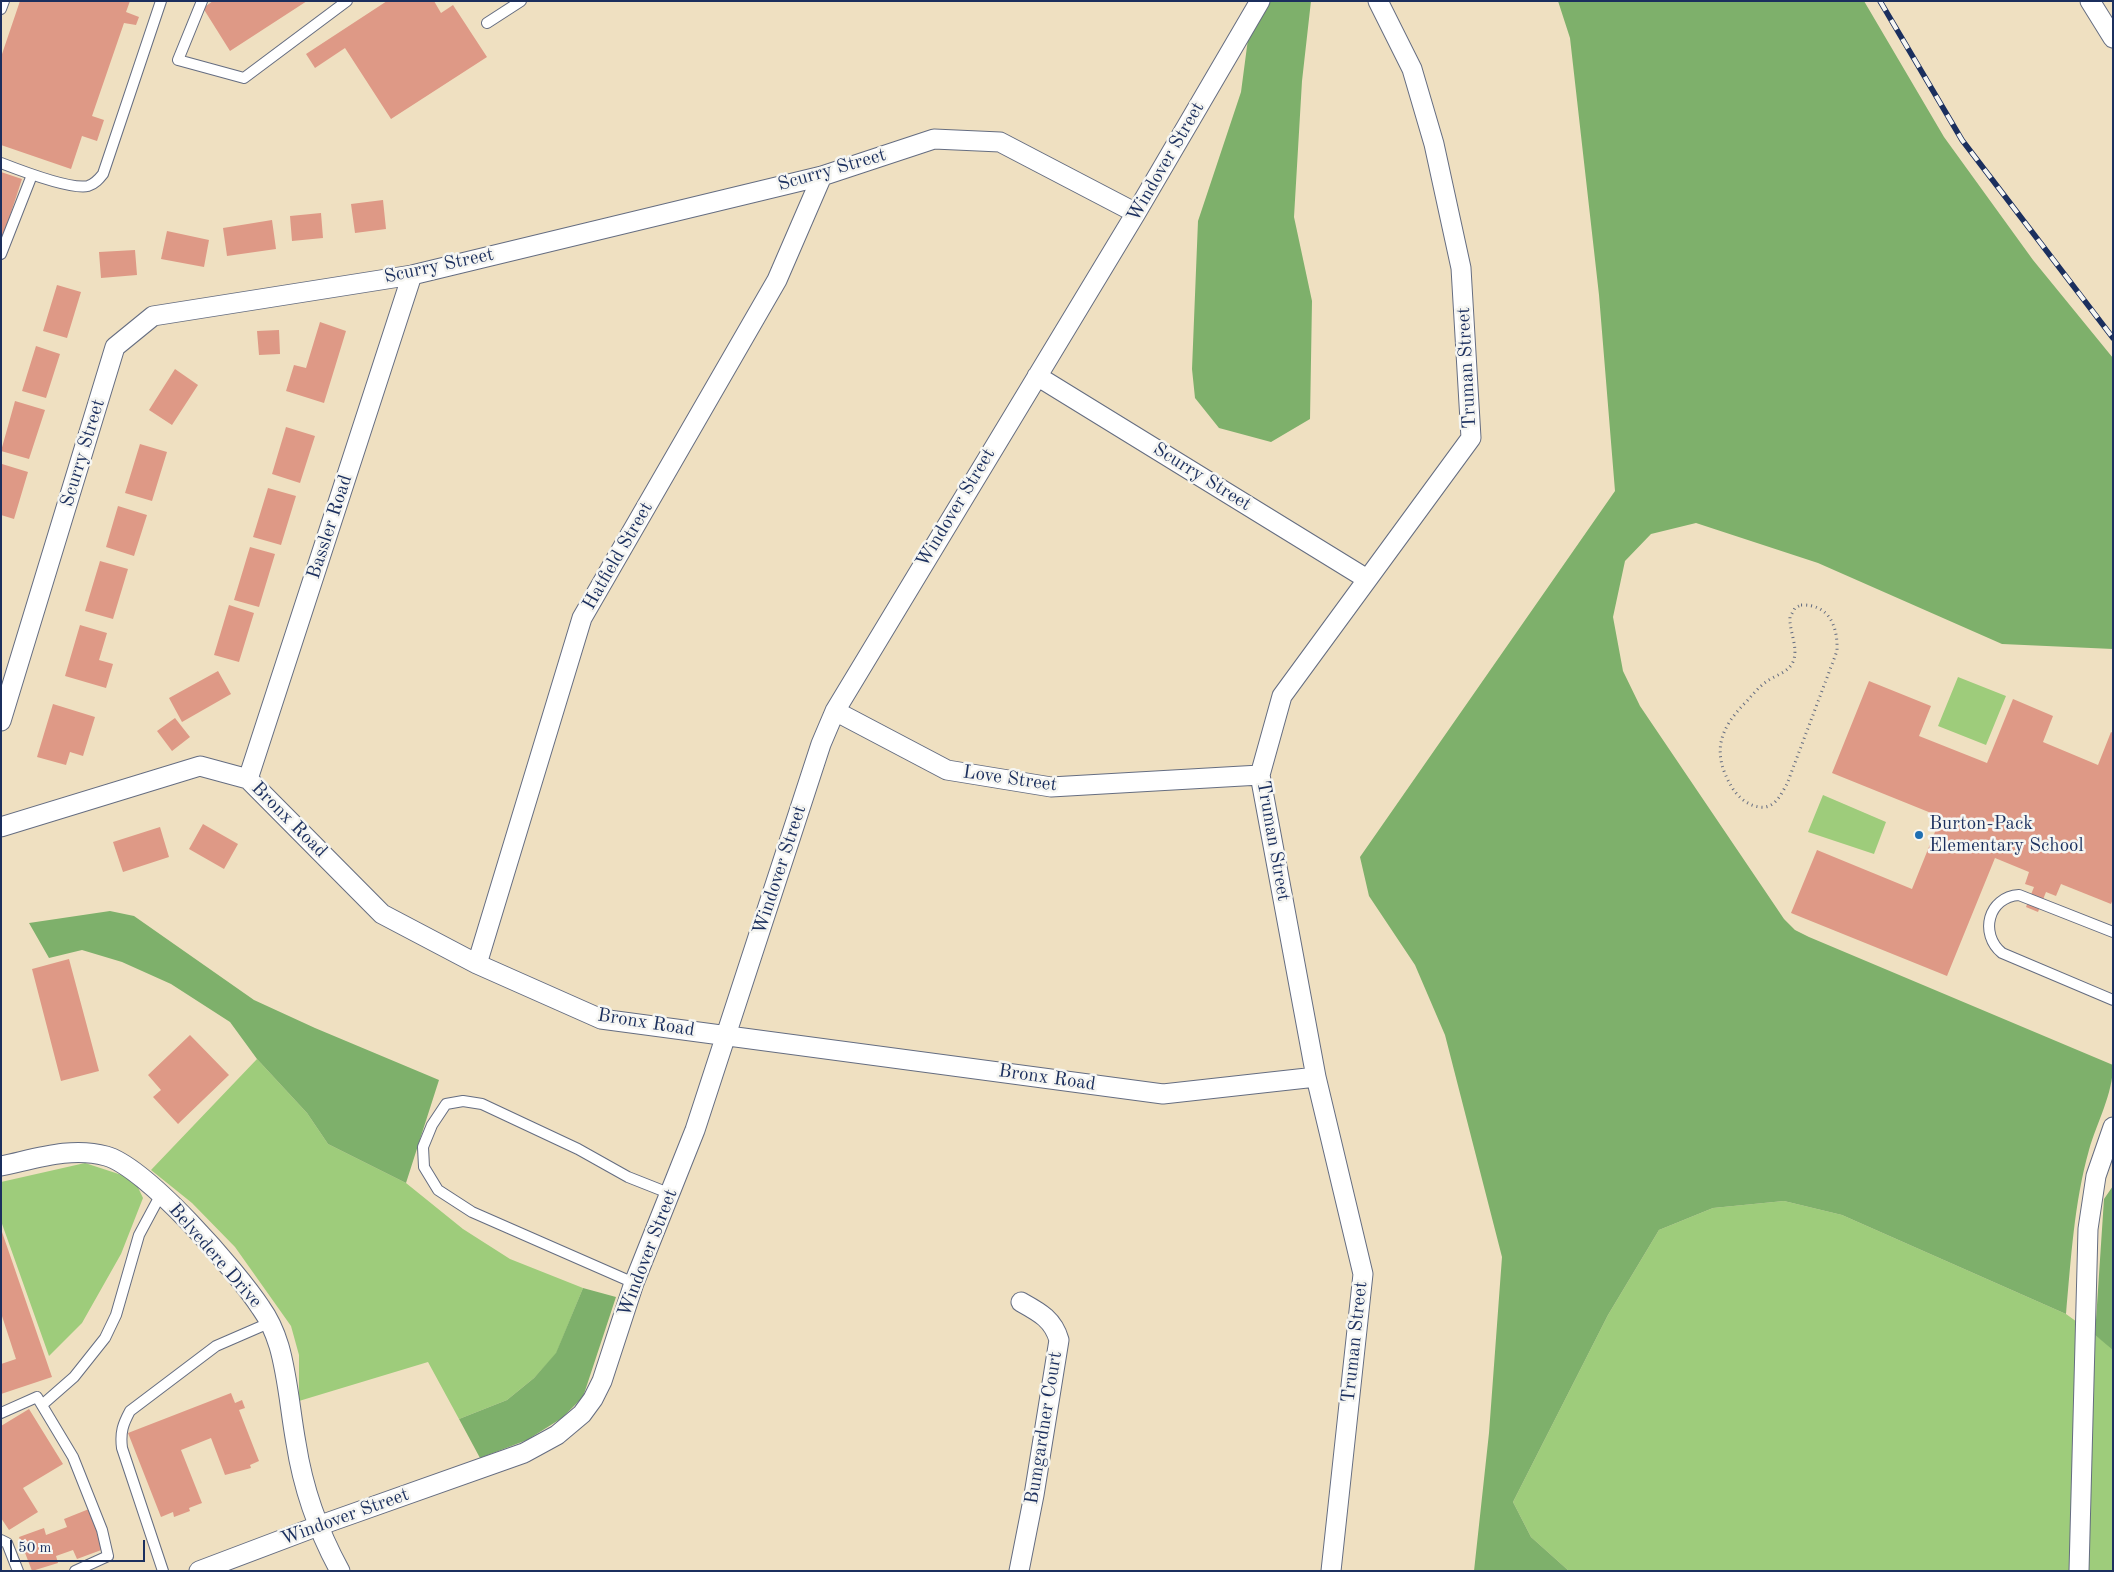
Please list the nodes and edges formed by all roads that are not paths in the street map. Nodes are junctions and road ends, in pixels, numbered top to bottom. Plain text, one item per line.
1 (4, 1) edge
2 (161, 1) edge
3 (202, 1) edge
4 (347, 1) edge
5 (521, 1) edge
6 (1260, 1) edge
7 (1378, 1) edge
8 (2090, 1) edge
9 (1, 9) edge
10 (487, 23) dead end
11 (2113, 38) edge
12 (1, 163) edge
13 (32, 175) junction
14 (822, 176) junction
15 (1136, 213) junction
16 (1, 254) edge
17 (412, 274) junction
18 (1037, 376) junction
19 (1367, 579) junction
20 (835, 711) junction
21 (1, 721) edge
22 (1260, 775) junction
23 (248, 779) junction
24 (1, 827) edge
25 (2113, 932) edge
26 (477, 964) junction
27 (2113, 1000) edge
28 (726, 1036) junction
29 (1316, 1078) junction
30 (2113, 1127) edge
31 (1, 1166) edge
32 (161, 1194) junction
33 (671, 1194) junction
34 (634, 1283) junction
35 (1021, 1302) dead end
36 (269, 1323) junction
37 (42, 1406) junction
38 (1, 1413) edge
39 (318, 1526) junction
40 (1, 1540) edge
41 (18, 1571) edge
42 (75, 1571) edge
43 (164, 1571) edge
44 (199, 1571) edge
45 (340, 1571) edge
46 (1019, 1571) edge
47 (1331, 1571) edge
48 (2079, 1571) edge

1 - 9 lane
2 - 13 lane
3 - 4 lane
5 - 10 lane
6 - 15 street, Windover Street
7 - 19 street, Truman Street
8 - 11 street
12 - 13 lane
13 - 16 lane
14 - 15 street, Scurry Street
14 - 17 street, Scurry Street
14 - 26 street, Hatfield Street
15 - 18 street, Windover Street
17 - 21 street, Scurry Street
17 - 23 street, Bassler Road
18 - 19 street, Scurry Street
18 - 20 street, Windover Street
19 - 22 street, Truman Street
20 - 22 street, Love Street
20 - 28 street, Windover Street
22 - 29 street, Truman Street
23 - 24 street, Bronx Road
23 - 26 street, Bronx Road
25 - 27 lane
26 - 28 street, Bronx Road
28 - 29 street, Bronx Road
28 - 33 street, Windover Street
29 - 47 street, Truman Street
30 - 48 street
31 - 32 street, Belvedere Drive
32 - 36 street, Belvedere Drive
32 - 37 lane
33 - 34 street, Windover Street
33 - 34 lane
34 - 39 street, Windover Street
35 - 46 street, Bumgardner Court
36 - 39 street, Belvedere Drive
36 - 43 lane
37 - 38 lane
37 - 42 lane
39 - 44 street, Windover Street
39 - 45 street, Belvedere Drive
40 - 41 lane

